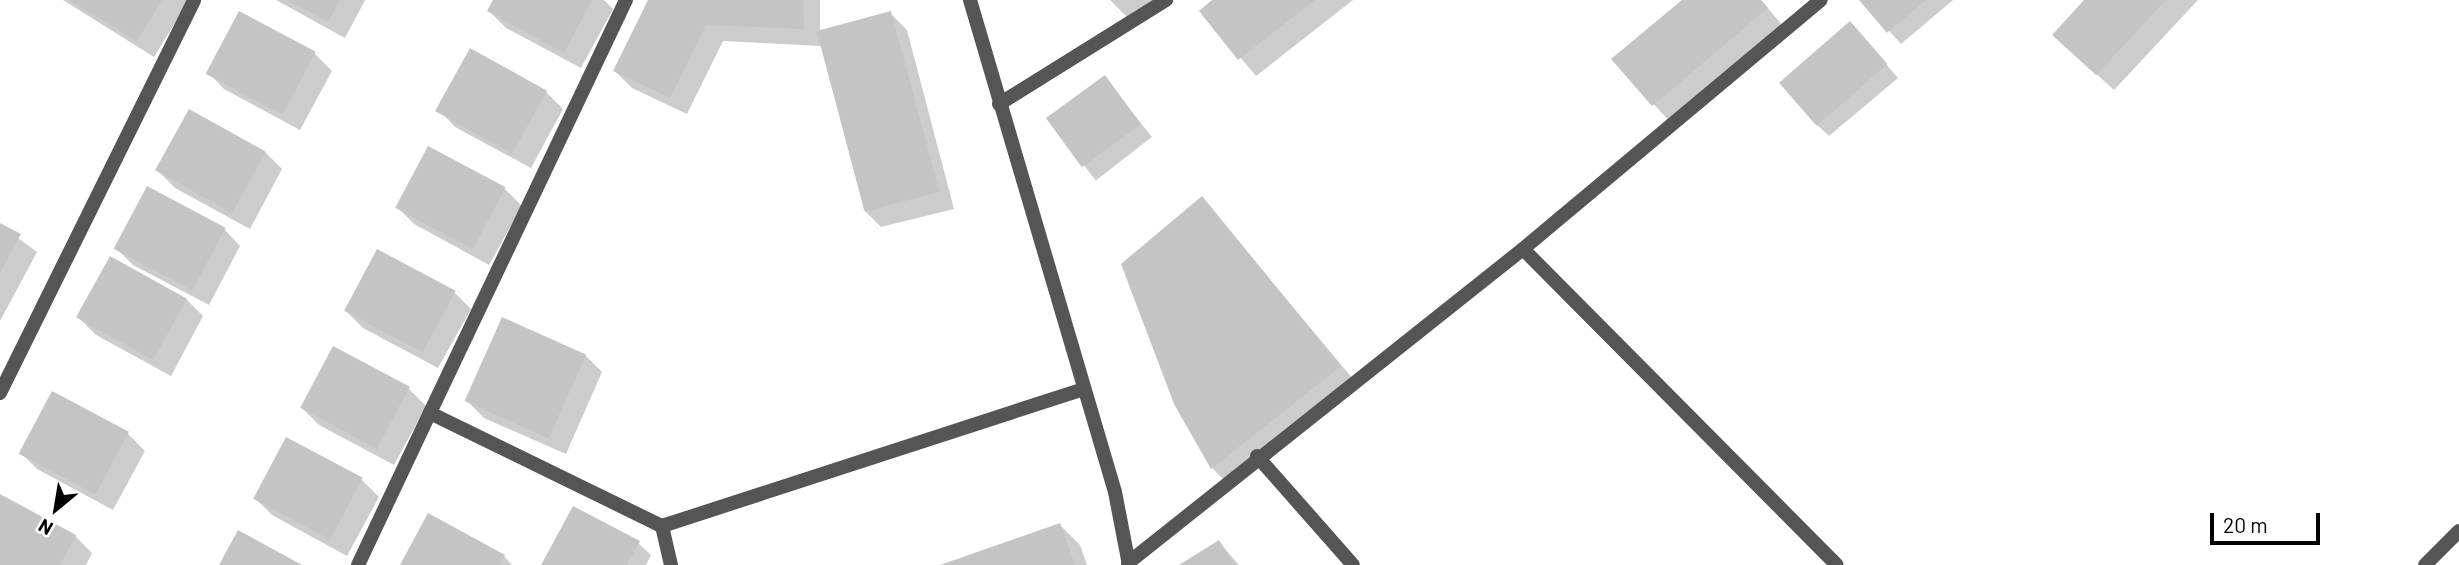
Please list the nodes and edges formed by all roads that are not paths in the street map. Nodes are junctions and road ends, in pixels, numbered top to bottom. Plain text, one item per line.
1 (194, 0) edge
2 (626, 0) edge
3 (970, 0) edge
4 (1166, 0) edge
5 (1821, 0) edge
6 (999, 104) junction
7 (1523, 249) junction
8 (1080, 390) junction
9 (0, 393) edge
10 (430, 413) junction
11 (1257, 456) junction
12 (662, 526) junction
13 (2459, 531) edge
14 (1129, 564) edge
15 (358, 565) edge
16 (671, 565) edge
17 (1353, 565) edge
18 (1837, 565) edge
19 (2425, 565) edge

1 - 9 street
2 - 10 street
3 - 6 street
4 - 6 street
5 - 7 street
6 - 8 street
7 - 11 street
7 - 18 street
8 - 12 street
8 - 14 street
10 - 12 street
10 - 15 street
11 - 14 street
11 - 17 street
12 - 16 street
13 - 19 street

